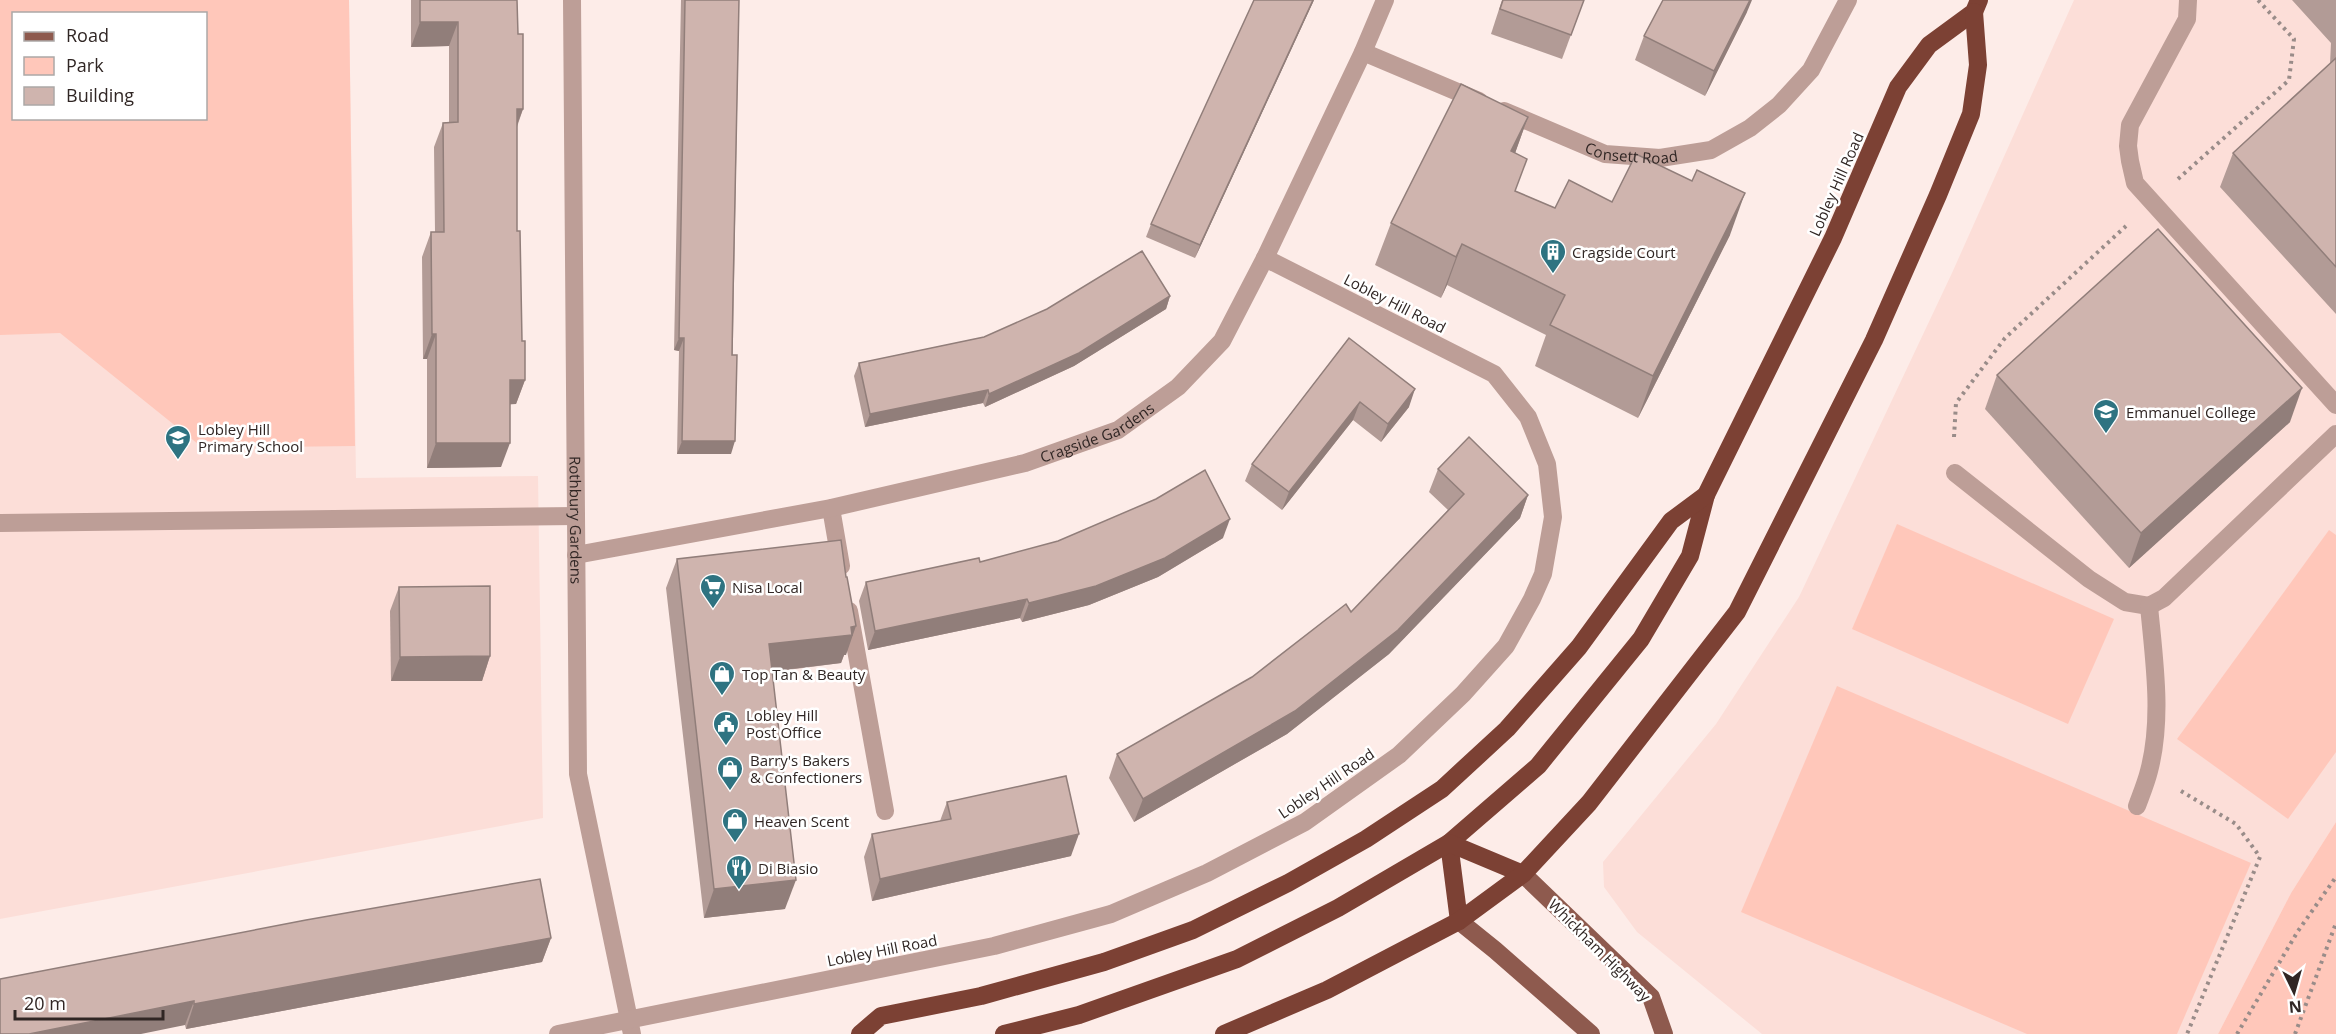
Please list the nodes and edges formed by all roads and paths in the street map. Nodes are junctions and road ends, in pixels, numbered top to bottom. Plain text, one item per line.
1 (572, 0) edge
2 (1384, 0) edge
3 (1848, 0) edge
4 (2188, 0) edge
5 (2258, 0) edge
6 (1976, 6) edge
7 (1363, 52) junction
8 (2152, 203) junction
9 (1265, 258) junction
10 (2336, 405) edge
11 (2336, 434) edge
12 (1955, 473) joint
13 (1706, 495) junction
14 (831, 508) junction
15 (576, 516) junction
16 (0, 523) edge
17 (576, 555) junction
18 (2149, 606) junction
19 (2149, 771) junction
20 (2137, 806) dead end
21 (885, 811) dead end
22 (1449, 843) junction
23 (1523, 874) junction
24 (2336, 877) edge
25 (1459, 921) junction
26 (2336, 923) edge
27 (631, 1027) edge
28 (558, 1034) edge
29 (860, 1034) edge
30 (1004, 1034) edge
31 (1224, 1034) edge
32 (1591, 1034) edge
33 (1664, 1034) edge
34 (2187, 1034) edge
35 (2237, 1034) edge
36 (2295, 1034) edge

1 - 15 street, Rothbury Gardens
2 - 7 street, Cragside Gardens
3 - 7 street, Consett Road
4 - 8 street
5 - 8 path
6 - 13 highway, Lobley Hill Road
6 - 23 highway, Lobley Hill Road
7 - 9 street, Cragside Gardens
8 - 10 street
8 - 12 path
9 - 14 street, Cragside Gardens
9 - 27 street, Lobley Hill Road
11 - 18 street
12 - 18 street
13 - 22 highway
13 - 29 highway, Lobley Hill Road
14 - 17 street, Cragside Gardens
14 - 21 street
15 - 16 street
15 - 17 street, Rothbury Gardens
17 - 27 street, Rothbury Gardens
18 - 19 street
19 - 20 street
19 - 34 path
22 - 23 highway
22 - 25 highway
22 - 30 highway
23 - 25 highway, Lobley Hill Road
23 - 33 main road, Whickham Highway
24 - 35 path
25 - 31 highway, Lobley Hill Road
25 - 32 main road
26 - 36 path
27 - 28 street, Lobley Hill Road

